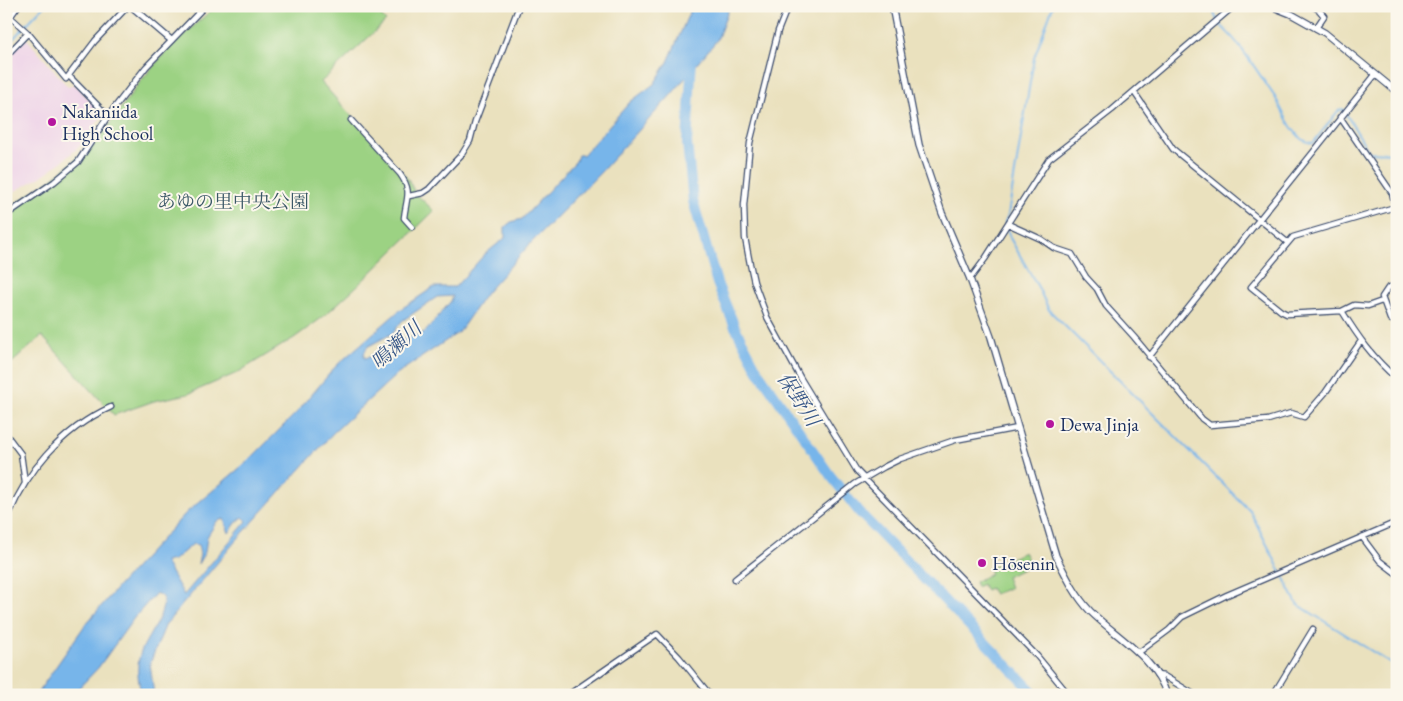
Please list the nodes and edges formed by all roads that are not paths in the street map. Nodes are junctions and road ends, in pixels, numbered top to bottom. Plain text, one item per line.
1 (18, 6) edge
2 (130, 6) edge
3 (205, 6) edge
4 (519, 6) edge
5 (788, 6) edge
6 (892, 6) edge
7 (1234, 6) edge
8 (1271, 6) edge
9 (1312, 6) edge
10 (6, 13) edge
11 (10, 18) junction
12 (6, 23) edge
13 (1316, 28) junction
14 (27, 32) junction
15 (171, 40) junction
16 (6, 56) edge
17 (1375, 75) junction
18 (69, 76) junction
19 (1134, 92) junction
20 (1397, 92) edge
21 (108, 116) junction
22 (1341, 116) junction
23 (351, 120) dead end
24 (409, 196) junction
25 (1394, 207) junction
26 (1397, 213) edge
27 (6, 215) edge
28 (1261, 220) junction
29 (1007, 224) junction
30 (412, 227) dead end
31 (1287, 242) junction
32 (970, 279) junction
33 (1397, 284) edge
34 (1382, 301) junction
35 (1342, 311) junction
36 (1397, 323) edge
37 (1361, 341) junction
38 (1150, 356) junction
39 (1397, 379) edge
40 (111, 407) dead end
41 (1018, 428) junction
42 (6, 434) edge
43 (864, 479) junction
44 (25, 483) junction
45 (6, 522) edge
46 (1397, 522) edge
47 (1362, 537) junction
48 (1397, 574) edge
49 (735, 579) dead end
50 (1313, 629) dead end
51 (1138, 653) junction
52 (1158, 675) junction
53 (570, 694) edge
54 (710, 695) edge
55 (1069, 695) edge
56 (1167, 695) edge
57 (1195, 695) edge
58 (1273, 695) edge

1 - 11 street
2 - 15 street
2 - 18 street
3 - 15 street
4 - 24 street
5 - 43 street
6 - 32 street
7 - 19 street
8 - 13 street
9 - 13 street
10 - 11 street
11 - 12 street
11 - 14 street
13 - 17 street
14 - 16 street
14 - 18 street
15 - 21 street
17 - 20 street
17 - 22 street
18 - 21 street
19 - 28 street
19 - 29 street
21 - 27 street
22 - 25 street
22 - 28 street
23 - 24 street
24 - 30 street
25 - 26 street
25 - 31 street
28 - 31 street
28 - 38 street
29 - 32 street
29 - 38 street
31 - 35 street
32 - 41 street
33 - 34 street
34 - 35 street
34 - 36 street
35 - 37 street
37 - 38 street
37 - 39 street
40 - 44 street
41 - 43 street
41 - 51 street
42 - 44 street
43 - 49 street
43 - 55 street
44 - 45 street
46 - 47 street
47 - 48 street
47 - 51 street
50 - 58 street
51 - 52 street
52 - 56 street
52 - 57 street
53 - 54 street

